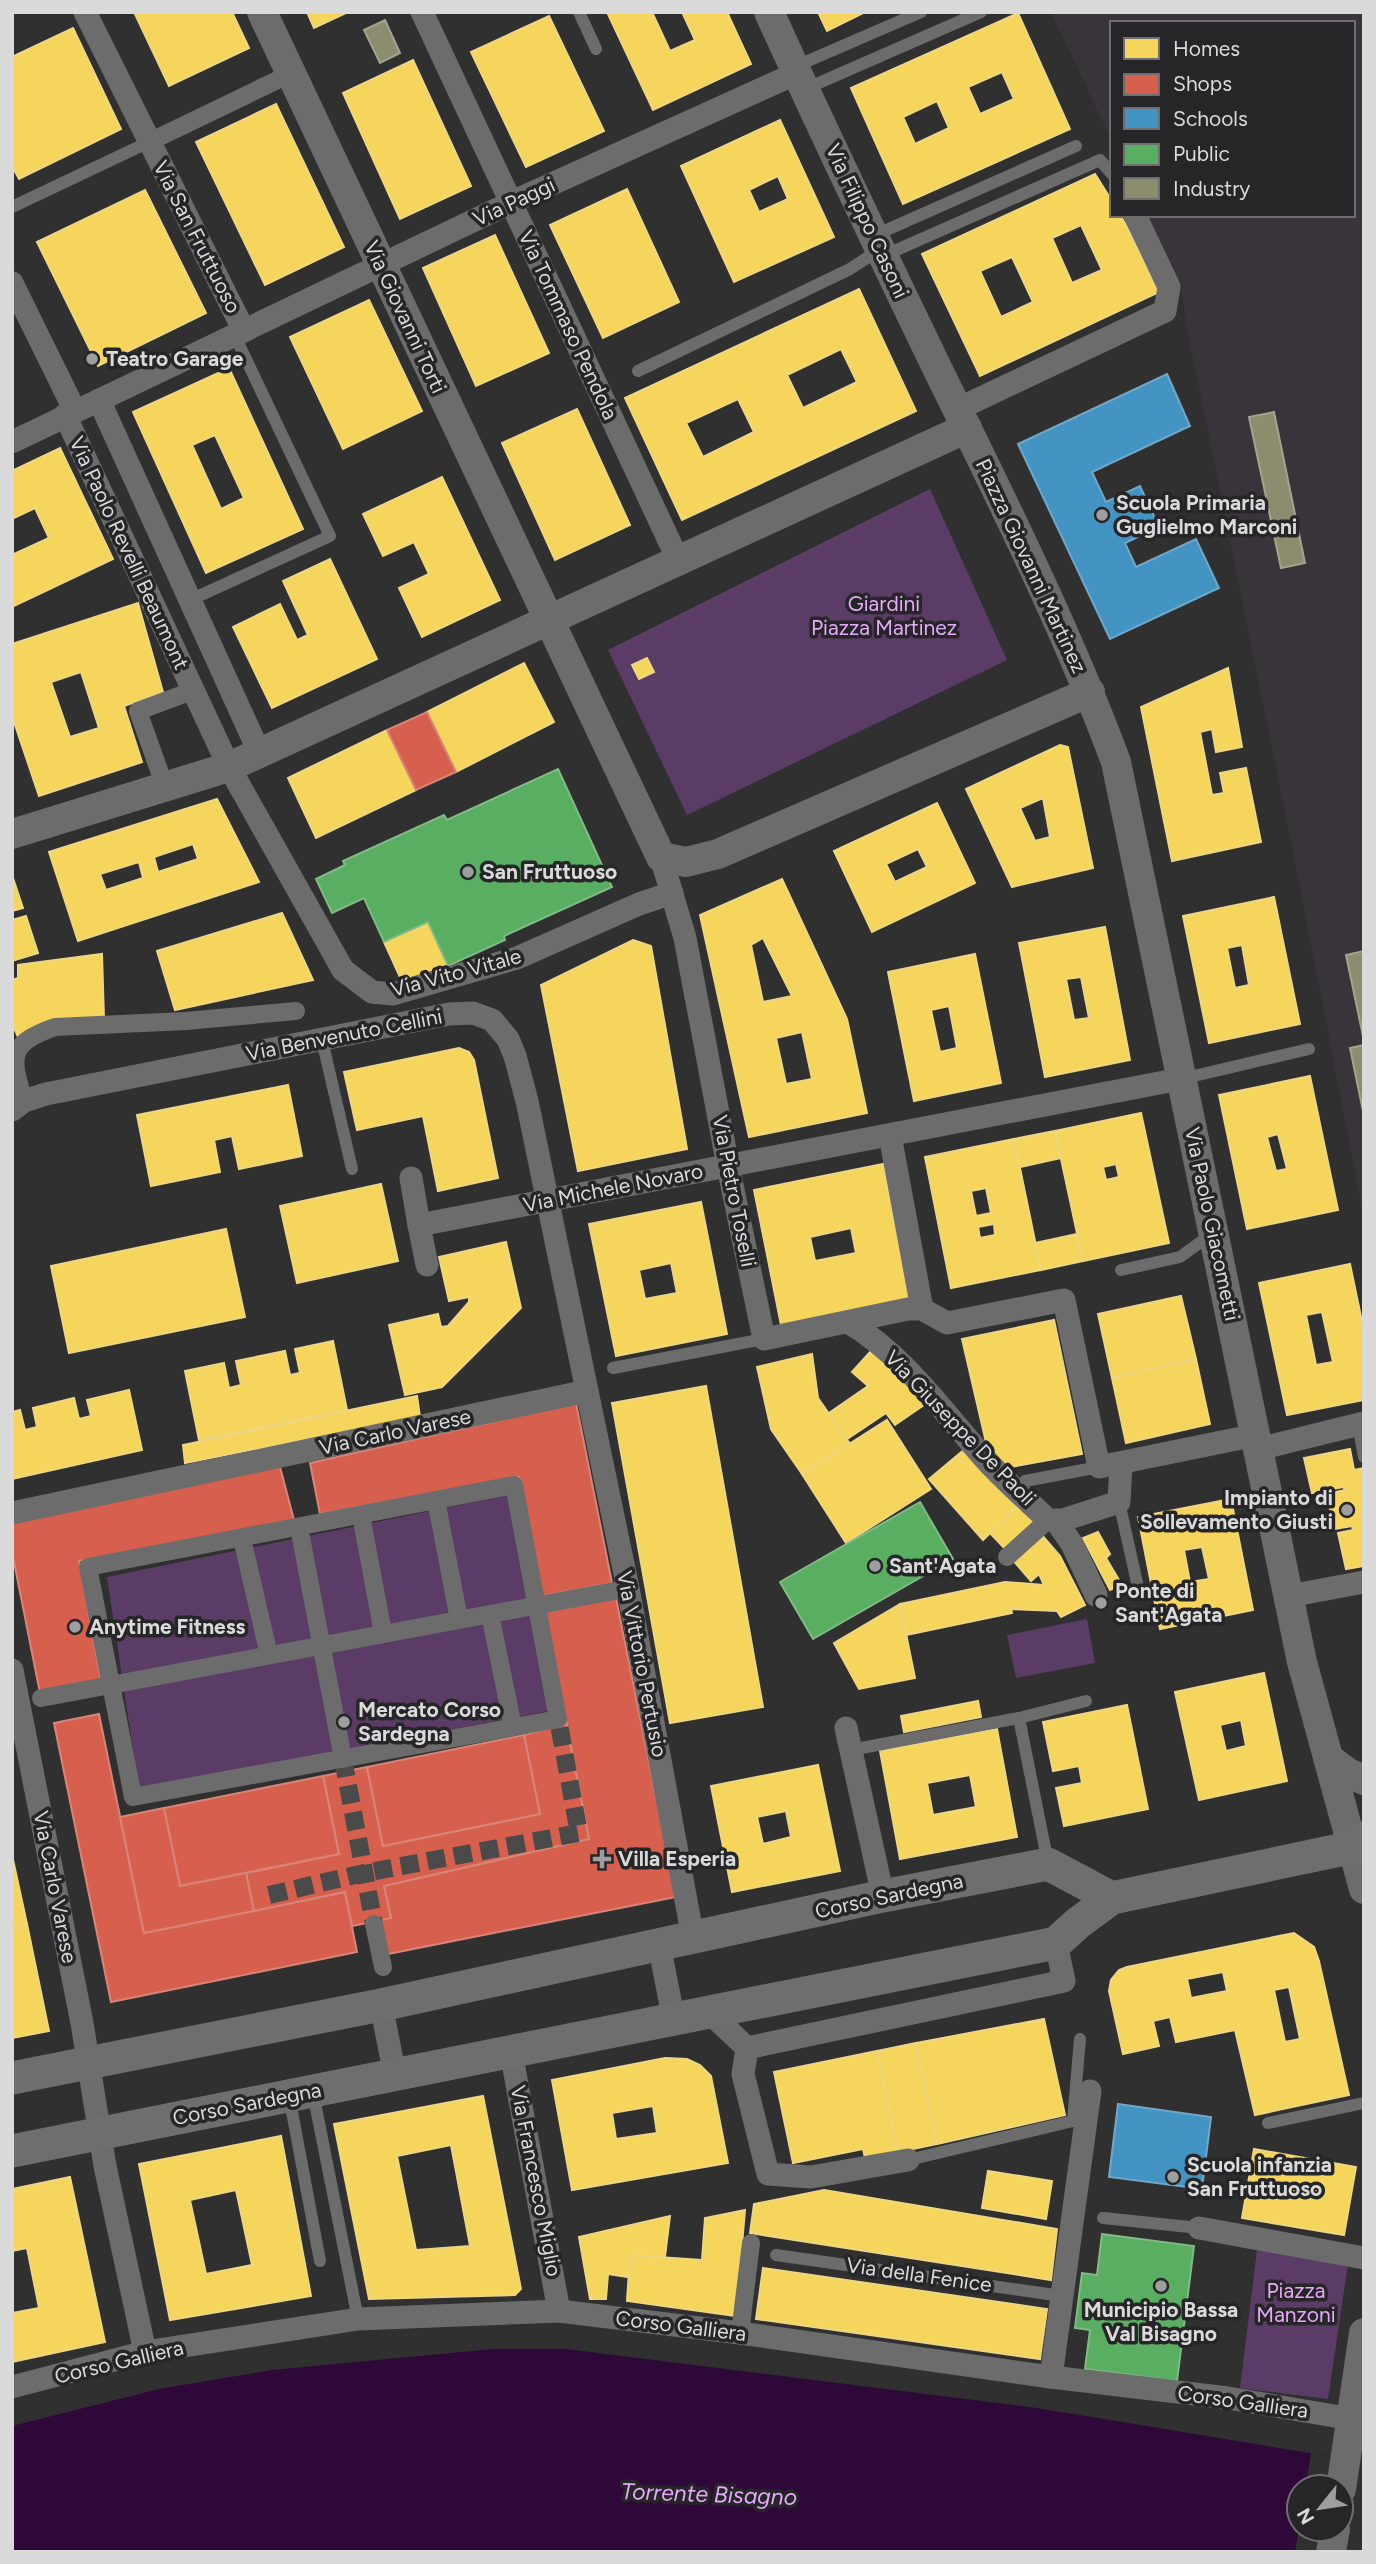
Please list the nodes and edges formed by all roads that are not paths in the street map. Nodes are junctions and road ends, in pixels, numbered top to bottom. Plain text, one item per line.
1 (85, 12) edge
2 (262, 12) edge
3 (422, 12) edge
4 (579, 12) edge
5 (769, 12) edge
6 (921, 12) edge
7 (981, 12) edge
8 (596, 48) dead end
9 (290, 74) junction
10 (799, 76) junction
11 (149, 142) junction
12 (1076, 146) dead end
13 (1110, 172) edge
14 (510, 203) junction
15 (12, 207) edge
16 (1136, 217) edge
17 (879, 247) junction
18 (380, 265) junction
19 (12, 284) edge
20 (239, 334) junction
21 (638, 371) dead end
22 (99, 400) junction
23 (70, 413) junction
24 (963, 419) junction
25 (12, 442) edge
26 (679, 562) junction
27 (190, 600) junction
28 (550, 621) junction
29 (192, 691) junction
30 (1090, 692) junction
31 (260, 754) junction
32 (229, 767) junction
33 (165, 787) junction
34 (12, 834) edge
35 (661, 857) junction
36 (672, 893) junction
37 (296, 1011) dead end
38 (322, 1040) junction
39 (1309, 1049) dead end
40 (1180, 1079) junction
41 (18, 1106) edge
42 (890, 1135) junction
43 (728, 1166) junction
44 (352, 1169) dead end
45 (411, 1178) dead end
46 (547, 1201) junction
47 (419, 1225) junction
48 (1214, 1233) junction
49 (427, 1265) dead end
50 (1121, 1270) dead end
51 (922, 1309) junction
52 (848, 1322) junction
53 (764, 1339) junction
54 (613, 1368) dead end
55 (587, 1391) junction
56 (1361, 1423) edge
57 (1257, 1442) junction
58 (1364, 1457) edge
59 (1110, 1465) junction
60 (1025, 1481) dead end
61 (436, 1500) junction
62 (1119, 1502) junction
63 (12, 1513) edge
64 (361, 1515) junction
65 (1052, 1520) junction
66 (299, 1527) junction
67 (242, 1539) junction
68 (1007, 1558) dead end
69 (1364, 1582) edge
70 (1138, 1587) dead end
71 (614, 1591) dead end
72 (1096, 1594) dead end
73 (1289, 1596) junction
74 (536, 1606) junction
75 (489, 1614) junction
76 (459, 1619) junction
77 (383, 1633) junction
78 (321, 1645) junction
79 (269, 1655) junction
80 (13, 1677) edge
81 (110, 1686) junction
82 (41, 1698) dead end
83 (1086, 1701) dead end
84 (1019, 1718) junction
85 (513, 1727) junction
86 (18, 1732) edge
87 (849, 1739) joint
88 (343, 1759) junction
89 (1328, 1759) junction
90 (1364, 1780) edge
91 (1360, 1846) edge
92 (1048, 1864) junction
93 (1364, 1888) edge
94 (883, 1896) junction
95 (1112, 1898) junction
96 (374, 1924) tunnel mouth
97 (693, 1938) junction
98 (1056, 1943) junction
99 (659, 1944) junction
100 (383, 1967) dead end
101 (381, 2005) junction
102 (711, 2014) junction
103 (674, 2021) junction
104 (1080, 2039) dead end
105 (747, 2048) junction
106 (511, 2052) junction
107 (89, 2064) junction
108 (395, 2075) junction
109 (12, 2078) edge
110 (1090, 2091) dead end
111 (301, 2093) junction
112 (1364, 2103) edge
113 (1268, 2123) dead end
114 (100, 2132) junction
115 (12, 2151) edge
116 (908, 2160) joint
117 (1104, 2218) dead end
118 (1199, 2228) joint
119 (751, 2243) dead end
120 (776, 2255) dead end
121 (1364, 2258) edge
122 (320, 2261) dead end
123 (1062, 2296) junction
124 (559, 2311) junction
125 (358, 2319) junction
126 (740, 2333) junction
127 (1364, 2333) edge
128 (145, 2353) junction
129 (1051, 2377) junction
130 (12, 2387) edge
131 (1358, 2419) edge
132 (1343, 2473) edge

1 - 11 street, Via San Fruttuoso
2 - 9 street, Via Giovanni Torti
3 - 14 street, Via Tommaso Pendola
4 - 8 lane
5 - 10 street, Via Filippo Casoni
6 - 10 lane
7 - 10 lane
9 - 11 street, Via San Fruttuoso
9 - 18 street, Via Giovanni Torti
10 - 14 street, Via Paggi
10 - 17 street, Via Filippo Casoni
11 - 15 lane, Via San Fruttuoso
11 - 20 street, Via San Fruttuoso
12 - 17 lane
13 - 17 lane
14 - 18 street, Via Paggi
14 - 26 street, Via Tommaso Pendola
16 - 24 street
17 - 21 lane
17 - 24 street, Via Filippo Casoni
18 - 20 street, Via Paggi
18 - 28 street, Via Giovanni Torti
19 - 23 street, Via Paolo Revelli Beaumont
20 - 22 street, Via Paggi
20 - 27 lane, Via Paolo Revelli Beaumont
22 - 23 street, Via Paggi
22 - 27 street, Via Paolo Revelli Beaumont
23 - 25 street, Via Paggi
23 - 29 street, Via Paolo Revelli Beaumont
24 - 26 street
24 - 30 street, Piazza Giovanni Martinez
26 - 28 street
27 - 31 street, Via Paolo Revelli Beaumont
28 - 31 street
28 - 35 street
29 - 32 street, Via Paolo Revelli Beaumont
29 - 33 street, Via Paolo Revelli Beaumont
30 - 35 street, Piazza Giovanni Martinez
30 - 40 street, Via Paolo Giacometti
31 - 32 street
32 - 33 street
32 - 36 street, Via Vito Vitale
33 - 34 street
35 - 36 street, Via Pietro Toselli
36 - 43 street, Via Pietro Toselli
37 - 41 street
38 - 41 street, Via Benvenuto Cellini
38 - 44 lane
38 - 46 street, Via Benvenuto Cellini
39 - 40 lane
40 - 42 street, Via Michele Novaro
40 - 48 street, Via Paolo Giacometti
42 - 43 street, Via Michele Novaro
42 - 51 street
43 - 46 street, Via Michele Novaro
43 - 53 street, Via Pietro Toselli
45 - 47 street
46 - 47 street, Via Michele Novaro
46 - 55 street
47 - 49 street
48 - 50 lane
48 - 57 street, Via Paolo Giacometti
51 - 52 street
51 - 59 street
52 - 53 street
52 - 65 street, Via Giuseppe De Paoli
53 - 54 lane
55 - 63 street, Via Carlo Varese
55 - 97 street, Via Vittorio Pertusio
56 - 57 street, Via Giuseppe De Paoli
56 - 58 lane
57 - 59 street, Via Giuseppe De Paoli
57 - 73 street, Via Paolo Giacometti
59 - 60 lane, Via Giuseppe De Paoli
59 - 62 street
61 - 64 street
61 - 74 street
61 - 76 street
62 - 65 street, Via Giuseppe De Paoli
62 - 70 lane
64 - 66 street
64 - 77 street
65 - 68 street
65 - 72 street
66 - 67 street
66 - 78 street
67 - 79 street
67 - 81 street
69 - 73 street
71 - 74 street
73 - 89 street, Via Paolo Giacometti
74 - 75 street
74 - 85 street
75 - 76 street
75 - 85 street
76 - 77 street
77 - 78 street
78 - 79 street
78 - 88 street
79 - 81 street
80 - 86 street, Via Carlo Varese
81 - 82 street
81 - 88 street
83 - 84 lane
84 - 87 lane
84 - 92 lane
85 - 88 street
86 - 107 street, Via Carlo Varese
87 - 94 street
89 - 90 street
89 - 91 street, Via Paolo Giacometti
91 - 93 street, Via Paolo Giacometti
91 - 95 main road, Corso Sardegna
92 - 94 main road, Corso Sardegna
92 - 95 main road
94 - 97 main road, Corso Sardegna
95 - 98 main road, Corso Sardegna
96 - 100 street
97 - 99 main road, Corso Sardegna
98 - 102 main road, Corso Sardegna
98 - 105 street
99 - 101 main road, Corso Sardegna
99 - 103 street
101 - 107 main road, Corso Sardegna
101 - 108 street
102 - 103 main road, Corso Sardegna
102 - 105 street
103 - 106 main road, Corso Sardegna
104 - 116 lane
105 - 116 street
106 - 108 main road, Corso Sardegna
106 - 124 street, Via Francesco Miglio
107 - 109 main road, Corso Sardegna
107 - 114 street
108 - 111 main road, Corso Sardegna
110 - 123 street
111 - 114 main road, Corso Sardegna
111 - 122 lane
111 - 125 lane
112 - 113 lane
114 - 115 main road, Corso Sardegna
114 - 128 street
117 - 118 lane
118 - 121 street
119 - 126 street
120 - 123 lane, Via della Fenice
123 - 129 street
124 - 125 street, Corso Galliera
124 - 126 street, Corso Galliera
125 - 128 street, Corso Galliera
126 - 129 street, Corso Galliera
127 - 131 street
128 - 130 street, Corso Galliera
129 - 131 street, Corso Galliera
131 - 132 street

